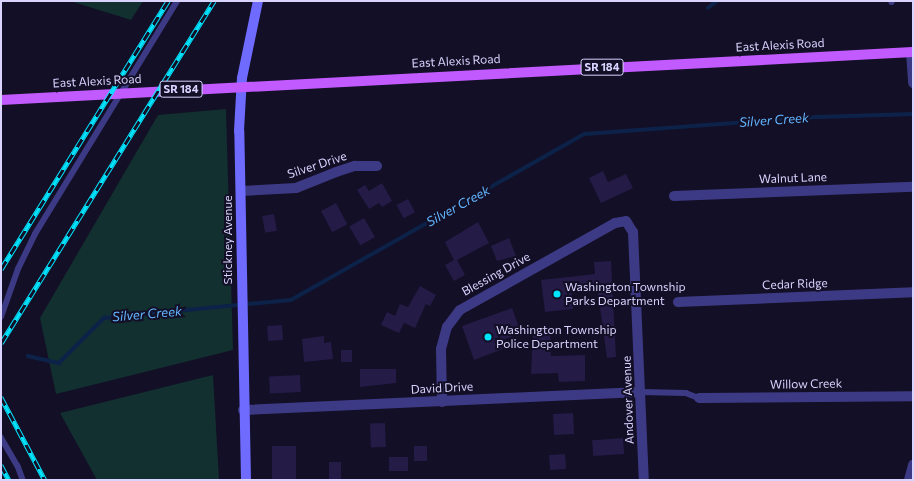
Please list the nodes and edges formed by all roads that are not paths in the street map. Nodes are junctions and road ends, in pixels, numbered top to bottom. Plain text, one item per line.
1 (178, 1) edge
2 (258, 1) edge
3 (912, 52) edge
4 (913, 84) edge
5 (1, 100) edge
6 (377, 166) dead end
7 (913, 187) edge
8 (240, 191) junction
9 (674, 196) dead end
10 (630, 224) joint
11 (913, 292) edge
12 (678, 302) dead end
13 (1, 317) edge
14 (641, 392) junction
15 (913, 396) edge
16 (699, 398) joint
17 (442, 402) junction
18 (244, 410) junction
19 (1, 437) edge
20 (913, 465) edge
21 (23, 480) edge
22 (246, 480) edge
23 (644, 480) edge
24 (909, 480) edge

1 - 13 lane
2 - 8 street, Stickney Avenue
3 - 4 street
3 - 5 main road, East Alexis Road / SR 184
6 - 8 street, Silver Drive
7 - 9 street, Walnut Lane
8 - 18 street, Stickney Avenue
10 - 14 street, Andover Avenue
10 - 17 street, Blessing Drive
11 - 12 street, Cedar Ridge
14 - 16 lane
14 - 17 street, David Drive
14 - 23 street, Andover Avenue
15 - 16 street, Willow Creek
17 - 18 street, David Drive
18 - 22 street, Stickney Avenue
19 - 21 lane
20 - 24 street

